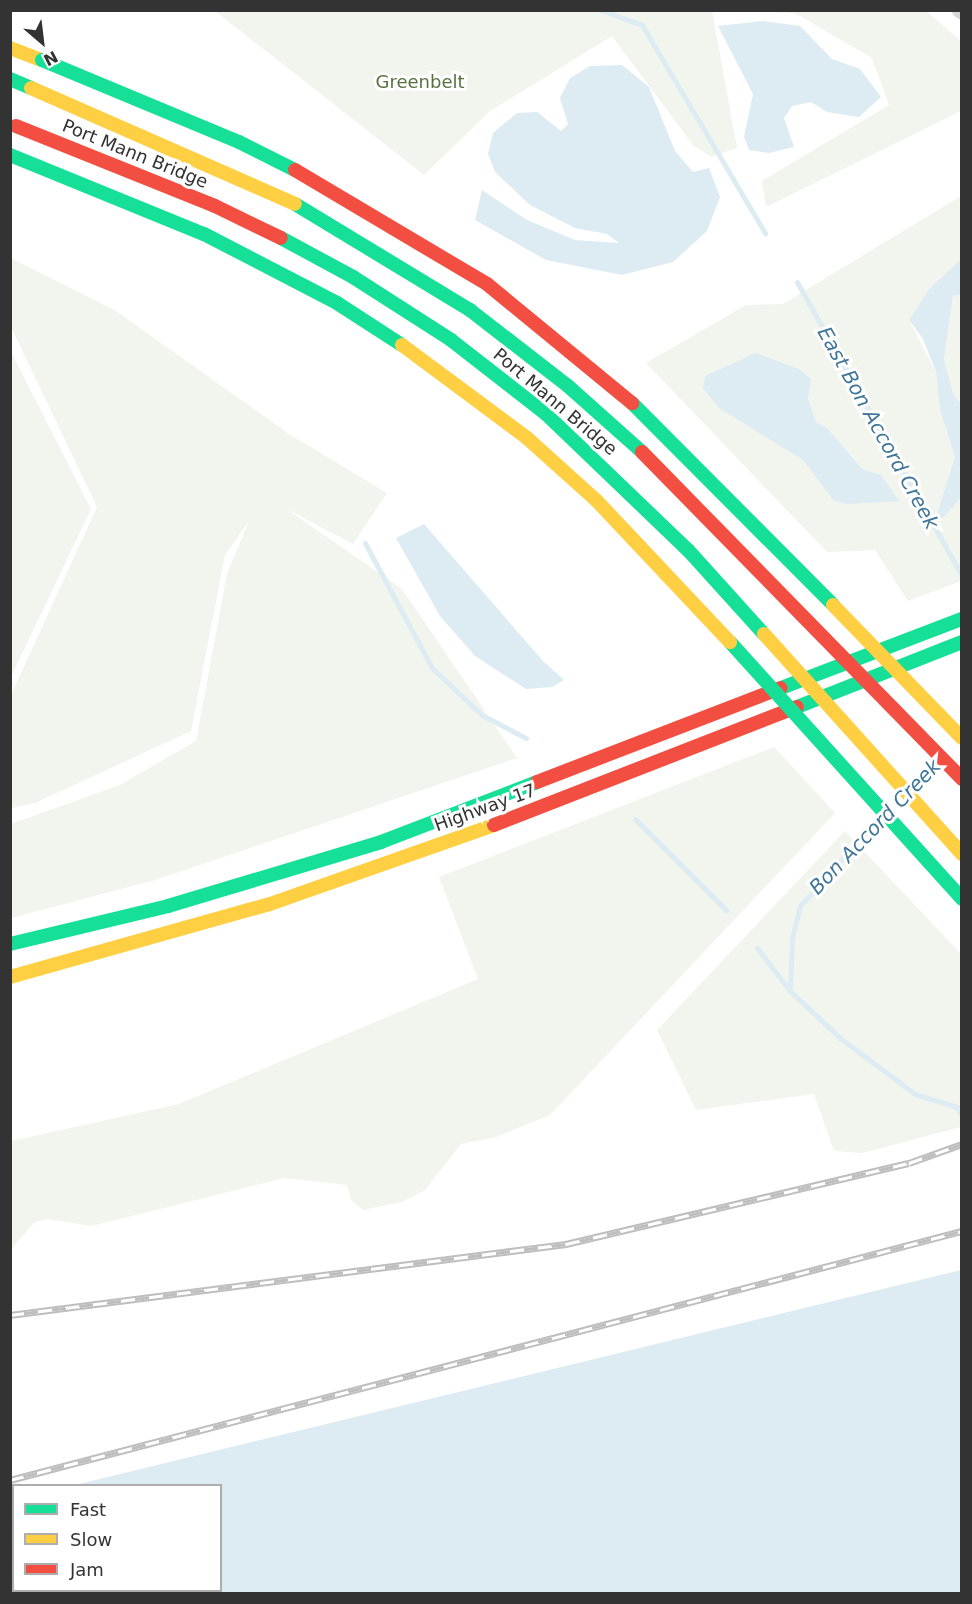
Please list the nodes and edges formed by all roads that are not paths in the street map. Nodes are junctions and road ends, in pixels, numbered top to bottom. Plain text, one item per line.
1 (10, 48) edge
2 (10, 80) edge
3 (14, 124) edge
4 (10, 155) edge
5 (962, 619) edge
6 (962, 642) edge
7 (962, 738) edge
8 (962, 779) edge
9 (962, 854) edge
10 (962, 898) edge
11 (10, 944) edge
12 (10, 977) edge

1 - 7 highway, bridge
2 - 8 highway, Port Mann Bridge, bridge
3 - 9 highway, Port Mann Bridge, bridge
4 - 10 highway, bridge
5 - 11 highway, Highway 17
6 - 12 highway, Highway 17

